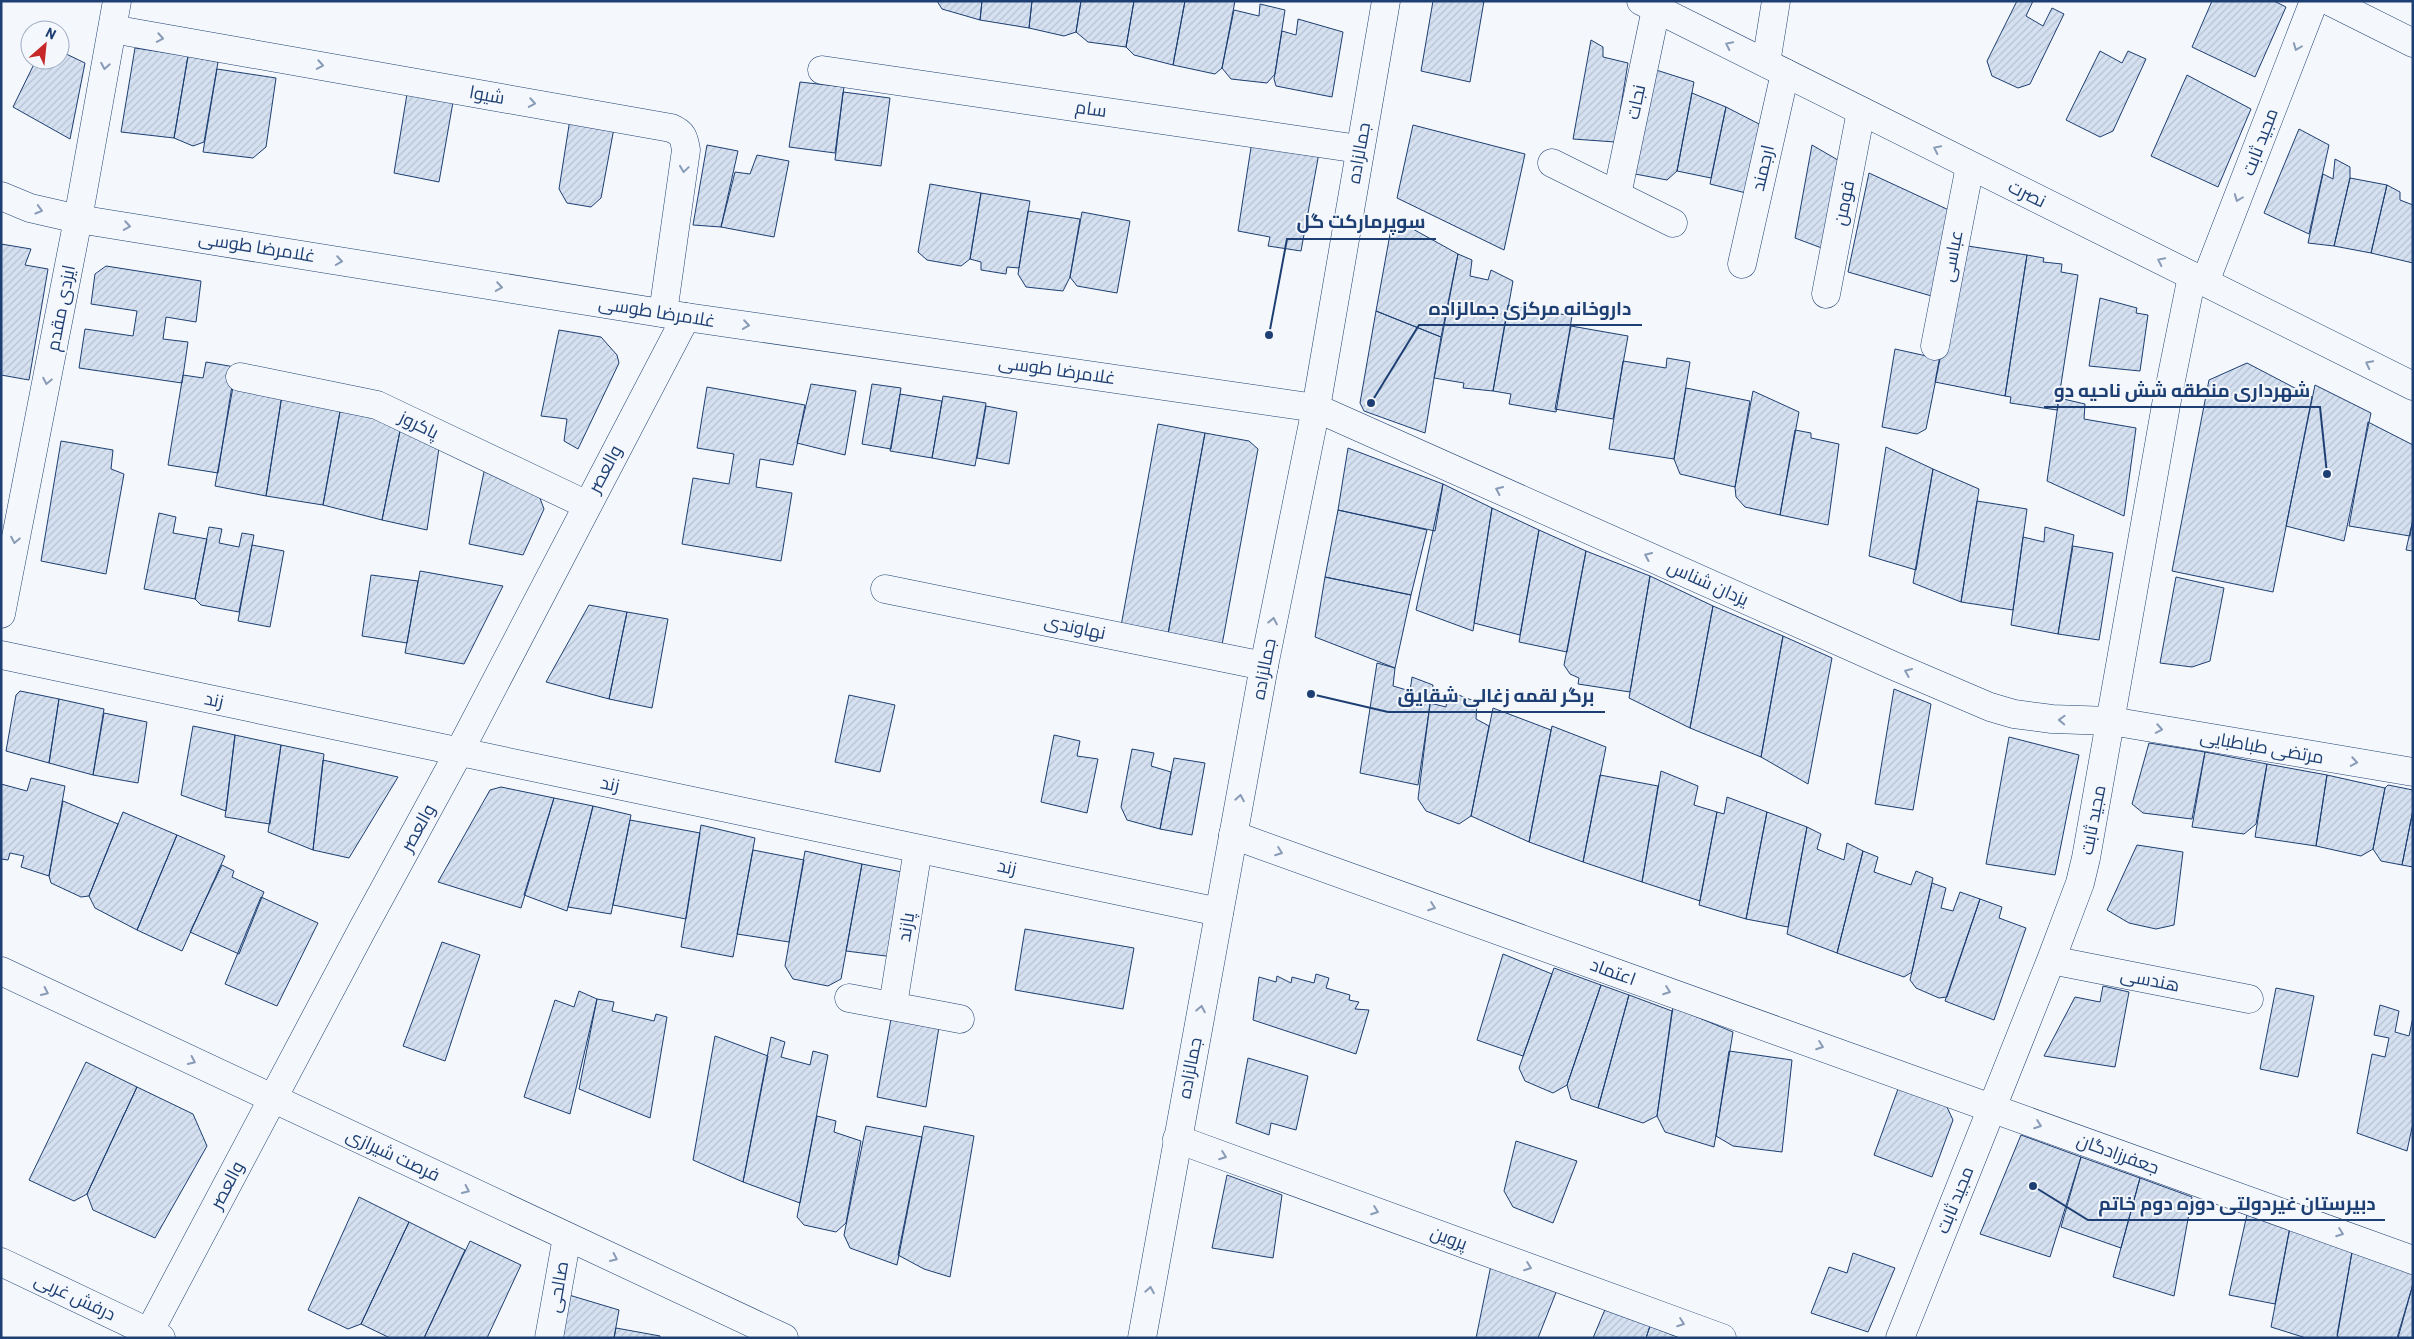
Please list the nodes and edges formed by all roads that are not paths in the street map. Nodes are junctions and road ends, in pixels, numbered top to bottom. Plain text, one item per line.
1 (117, 1) edge
2 (1386, 1) edge
3 (1776, 1) edge
4 (2314, 1) edge
5 (2329, 1) edge
6 (1649, 5) edge
7 (112, 29) junction
8 (2413, 43) edge
9 (1775, 68) junction
10 (822, 70) dead end
11 (1861, 111) junction
12 (1359, 149) junction
13 (1552, 163) dead end
14 (1970, 166) junction
15 (1616, 195) junction
16 (1, 196) edge
17 (78, 219) junction
18 (1673, 223) dead end
19 (1742, 264) dead end
20 (2198, 279) junction
21 (1826, 294) dead end
22 (674, 315) junction
23 (1935, 346) dead end
24 (240, 377) dead end
25 (2413, 386) edge
26 (1316, 408) junction
27 (586, 505) junction
28 (4, 580) edge
29 (885, 589) dead end
30 (1, 614) edge
31 (1, 655) edge
32 (1264, 666) junction
33 (2111, 721) junction
34 (459, 752) junction
35 (2413, 772) edge
36 (1233, 835) junction
37 (918, 849) junction
38 (1220, 912) junction
39 (2052, 960) junction
40 (1, 971) edge
41 (849, 998) dead end
42 (2249, 999) dead end
43 (893, 1005) junction
44 (960, 1019) dead end
45 (272, 1099) junction
46 (1993, 1109) junction
47 (1177, 1139) junction
48 (567, 1237) junction
49 (2413, 1260) edge
50 (1, 1262) edge
51 (152, 1336) edge
52 (549, 1338) edge
53 (784, 1338) edge
54 (1142, 1338) edge
55 (1722, 1338) edge
56 (1900, 1338) edge

1 - 7 street, ایزدی مقدم
2 - 12 street, جمالزاده
3 - 9 street, ارجمند
4 -> 20 street, مجید ثابت
5 - 8 street
9 -> 6 street, نصرت
6 - 15 street, نجات
7 -> 17 street, ایزدی مقدم
7 -> 22 street, شیوا
9 - 11 street, نصرت
9 - 19 street, ارجمند
10 - 12 street, سام
14 -> 11 street, نصرت
11 - 21 street, فومن
12 - 26 street, جمالزاده
13 - 15 street
20 -> 14 street, نصرت
14 - 23 street, عباسی
15 - 18 street
16 -> 17 street, غلامرضا طوسی
17 -> 22 street, غلامرضا طوسی
17 -> 28 street, ایزدی مقدم
25 -> 20 street, نصرت
20 - 33 street, مجید ثابت
22 -> 26 street, غلامرضا طوسی
22 - 27 street, والعصر
24 - 27 street, پاکروز
32 -> 26 street, جمالزاده
33 -> 26 street, یزدان شناس
27 - 34 street, والعصر
28 - 30 street, ایزدی مقدم
29 - 32 street, نهاوندی
31 - 34 street, زند
36 -> 32 street, جمالزاده
33 -> 35 street, مرتضی طباطبایی
33 - 39 street, مجید ثابت
34 - 37 street, زند
34 - 45 street, والعصر
36 - 38 street, جمالزاده
36 -> 46 street, اعتماد
37 - 38 street, زند
37 - 43 street, پازند
47 -> 38 street, جمالزاده
39 - 42 street, هندسی
39 - 46 street, مجید ثابت
40 -> 45 street, فرصت شیرازی
41 - 43 street
43 - 44 street
45 -> 48 street, فرصت شیرازی
45 - 51 street, والعصر
46 -> 49 street, جعفرزادگان
46 - 56 street, مجید ثابت
54 -> 47 street, جمالزاده
47 -> 55 street, پروین
48 - 52 street, صالحی
48 -> 53 street, فرصت شیرازی
50 - 51 street, درفش غربی

